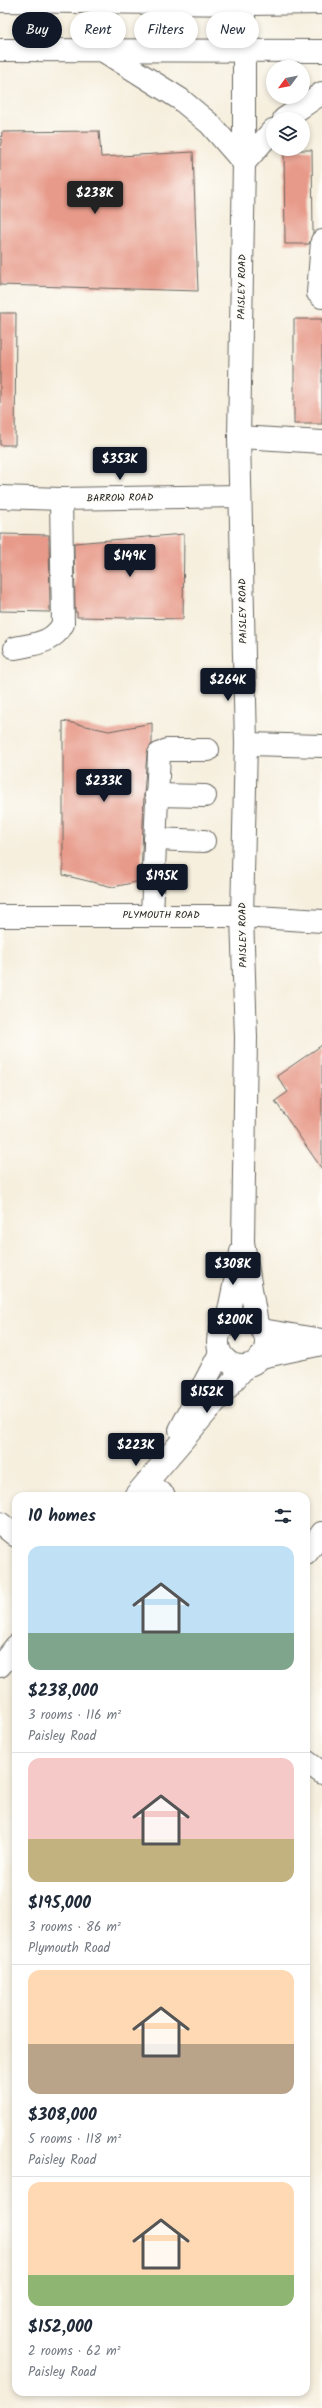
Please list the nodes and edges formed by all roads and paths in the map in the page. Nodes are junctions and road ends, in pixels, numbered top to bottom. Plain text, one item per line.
1 (0, 1) edge
2 (244, 2) edge
3 (322, 3) edge
4 (0, 50) edge
5 (243, 51) junction
6 (322, 51) edge
7 (106, 52) junction
8 (322, 93) edge
9 (294, 112) edge
10 (266, 138) edge
11 (244, 163) junction
12 (322, 241) edge
13 (322, 297) edge
14 (238, 437) junction
15 (322, 442) edge
16 (240, 496) junction
17 (0, 497) edge
18 (61, 499) junction
19 (15, 648) dead end
20 (246, 744) junction
21 (322, 746) edge
22 (208, 750) dead end
23 (156, 795) junction
24 (205, 796) dead end
25 (155, 839) junction
26 (204, 841) dead end
27 (152, 914) junction
28 (0, 916) edge
29 (242, 916) junction
30 (322, 921) edge
31 (243, 1242) junction
32 (226, 1325) junction
33 (259, 1327) junction
34 (322, 1340) edge
35 (322, 1344) edge
36 (220, 1352) junction
37 (253, 1362) junction
38 (164, 1459) junction
39 (141, 1489) edge
40 (151, 1492) edge
41 (0, 1523) edge
42 (12, 1533) edge
43 (322, 1533) edge
44 (310, 1549) edge
45 (12, 1651) edge
46 (0, 1666) edge
47 (310, 1764) edge
48 (322, 1773) edge

1 - 2 main road
2 - 3 main road
2 - 5 main road, PAISLEY ROAD
4 - 7 main road
5 - 6 main road
5 - 7 main road
5 - 11 main road, PAISLEY ROAD
7 - 11 main road
8 - 9 main road
10 - 11 main road
11 - 14 main road, PAISLEY ROAD
12 - 13 main road
14 - 15 main road
14 - 16 main road, PAISLEY ROAD
16 - 18 main road, BARROW ROAD
16 - 20 main road, PAISLEY ROAD
17 - 18 main road, BARROW ROAD
18 - 19 main road
20 - 21 main road
20 - 29 main road, PAISLEY ROAD
22 - 23 main road
23 - 24 main road
23 - 25 main road
25 - 26 main road
25 - 27 main road
27 - 28 main road, PLYMOUTH ROAD
27 - 29 main road, PLYMOUTH ROAD
29 - 30 main road, PLYMOUTH ROAD
29 - 31 main road, PAISLEY ROAD
31 - 32 main road, PAISLEY ROAD
31 - 33 main road, PAISLEY ROAD
32 - 33 main road
32 - 36 main road
33 - 34 main road
33 - 37 main road
35 - 37 main road
36 - 37 main road
36 - 38 main road
37 - 38 main road
38 - 39 main road
39 - 40 main road
41 - 42 main road
43 - 44 main road
45 - 46 main road
47 - 48 main road

